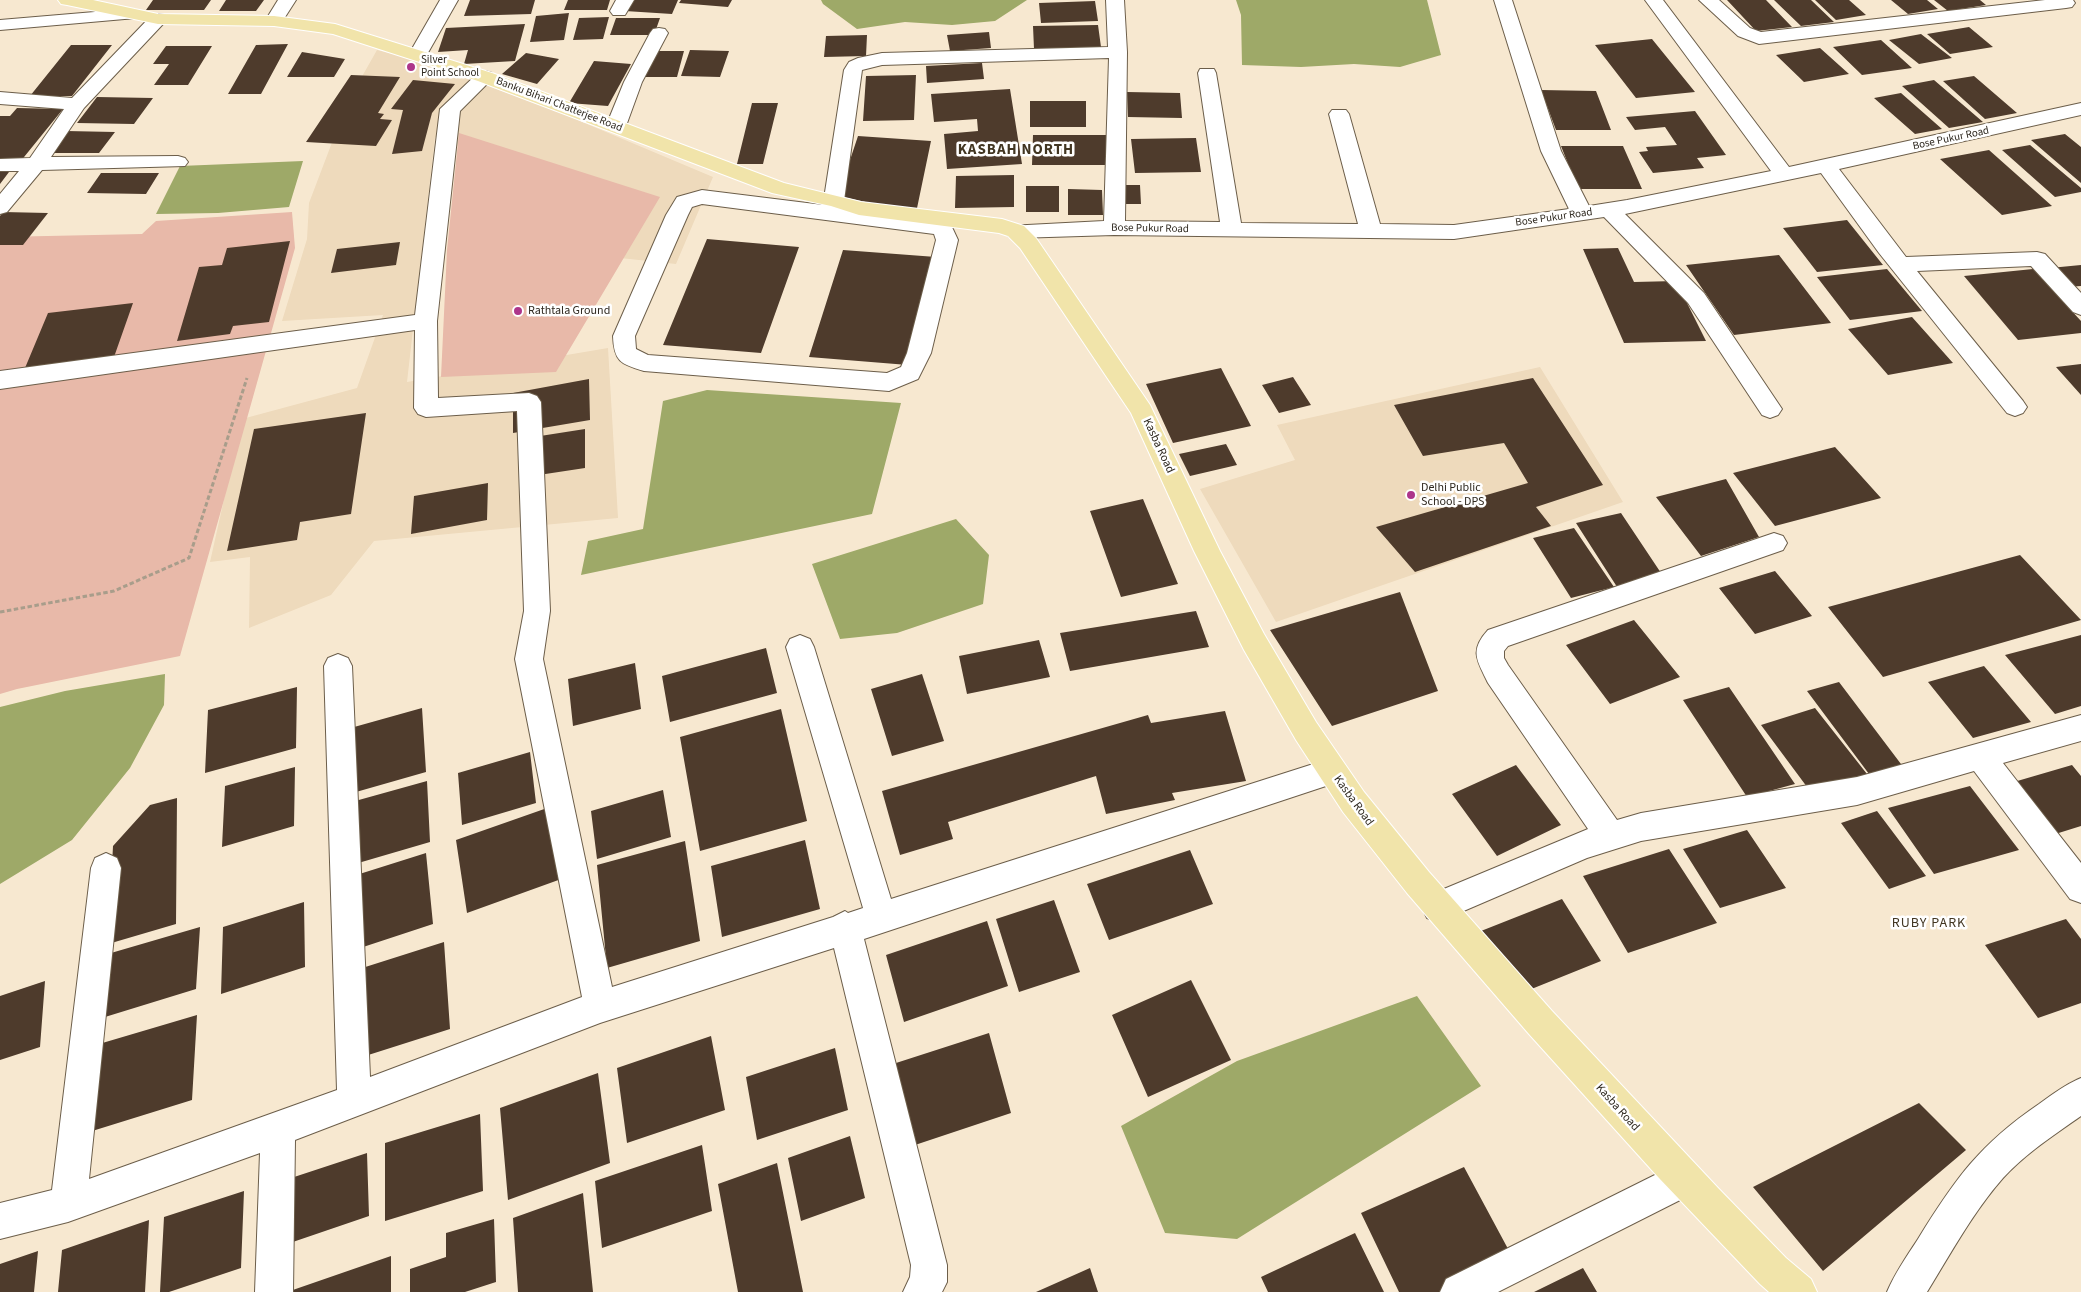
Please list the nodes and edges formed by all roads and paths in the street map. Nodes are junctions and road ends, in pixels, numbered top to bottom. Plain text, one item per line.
1 (67, 0) edge
2 (287, 0) edge
3 (449, 0) edge
4 (1115, 0) edge
5 (1503, 0) edge
6 (1654, 0) edge
7 (1708, 0) edge
8 (2064, 2) edge
9 (130, 14) junction
10 (2081, 15) edge
11 (158, 19) junction
12 (274, 22) junction
13 (0, 24) edge
14 (659, 33) dead end
15 (1118, 52) junction
16 (418, 54) junction
17 (1208, 73) dead end
18 (485, 77) junction
19 (0, 98) edge
20 (77, 104) junction
21 (2081, 108) edge
22 (1339, 114) dead end
23 (616, 126) junction
24 (178, 162) dead end
25 (36, 164) junction
26 (1826, 164) junction
27 (0, 165) edge
28 (1783, 173) junction
29 (833, 206) junction
30 (0, 208) edge
31 (1610, 210) junction
32 (1582, 213) junction
33 (1114, 228) junction
34 (1232, 230) junction
35 (1016, 231) junction
36 (1371, 231) junction
37 (1900, 264) junction
38 (2081, 307) edge
39 (426, 321) junction
40 (257, 346) junction
41 (0, 380) edge
42 (2015, 406) dead end
43 (1770, 409) dead end
44 (1774, 543) dead end
45 (0, 612) edge
46 (800, 647) dead end
47 (338, 666) dead end
48 (2081, 728) edge
49 (1981, 757) junction
50 (1332, 771) junction
51 (1610, 835) junction
52 (106, 868) dead end
53 (2081, 888) edge
54 (1438, 907) junction
55 (881, 917) junction
56 (845, 927) junction
57 (600, 1007) junction
58 (2081, 1095) edge
59 (354, 1100) junction
60 (278, 1129) junction
61 (1683, 1179) junction
62 (68, 1204) junction
63 (0, 1221) edge
64 (274, 1292) edge
65 (922, 1292) edge
66 (1459, 1292) edge
67 (1798, 1292) edge
68 (1906, 1292) edge

1 - 9 main road, Banku Bihari Chatterjee Road
2 - 12 street
3 - 16 street
4 - 15 street
5 - 32 street
6 - 28 street
7 - 8 street
8 - 10 street
9 - 11 main road, Banku Bihari Chatterjee Road
9 - 13 street
11 - 12 main road, Banku Bihari Chatterjee Road
11 - 20 street
12 - 16 main road, Banku Bihari Chatterjee Road
14 - 23 street
15 - 29 street
15 - 33 street
16 - 18 main road, Banku Bihari Chatterjee Road
17 - 34 street
18 - 23 main road, Banku Bihari Chatterjee Road
18 - 39 street
19 - 20 street
20 - 25 street
21 - 26 street, Bose Pukur Road
22 - 36 street
23 - 29 main road, Banku Bihari Chatterjee Road
24 - 25 street
25 - 27 street
25 - 30 street
26 - 28 street, Bose Pukur Road
26 - 37 street
28 - 31 street, Bose Pukur Road
29 - 29 street
29 - 35 main road, Banku Bihari Chatterjee Road
31 - 32 street, Bose Pukur Road
31 - 43 street
32 - 36 street, Bose Pukur Road
33 - 34 street, Bose Pukur Road
33 - 35 street, Bose Pukur Road
34 - 36 street, Bose Pukur Road
35 - 50 main road, Kasba Road
37 - 38 street
37 - 42 street
39 - 40 street
39 - 57 street
40 - 41 street
40 - 45 path
44 - 51 street
46 - 55 street
47 - 59 street
48 - 49 street
49 - 51 street
49 - 53 street
50 - 54 main road, Kasba Road
50 - 55 street
51 - 54 street
52 - 62 street
54 - 61 main road, Kasba Road
55 - 56 street
56 - 57 street
56 - 65 street
57 - 59 street
58 - 68 street
59 - 60 street
60 - 62 street
60 - 64 street
61 - 66 street
61 - 67 main road, Kasba Road
62 - 63 street

